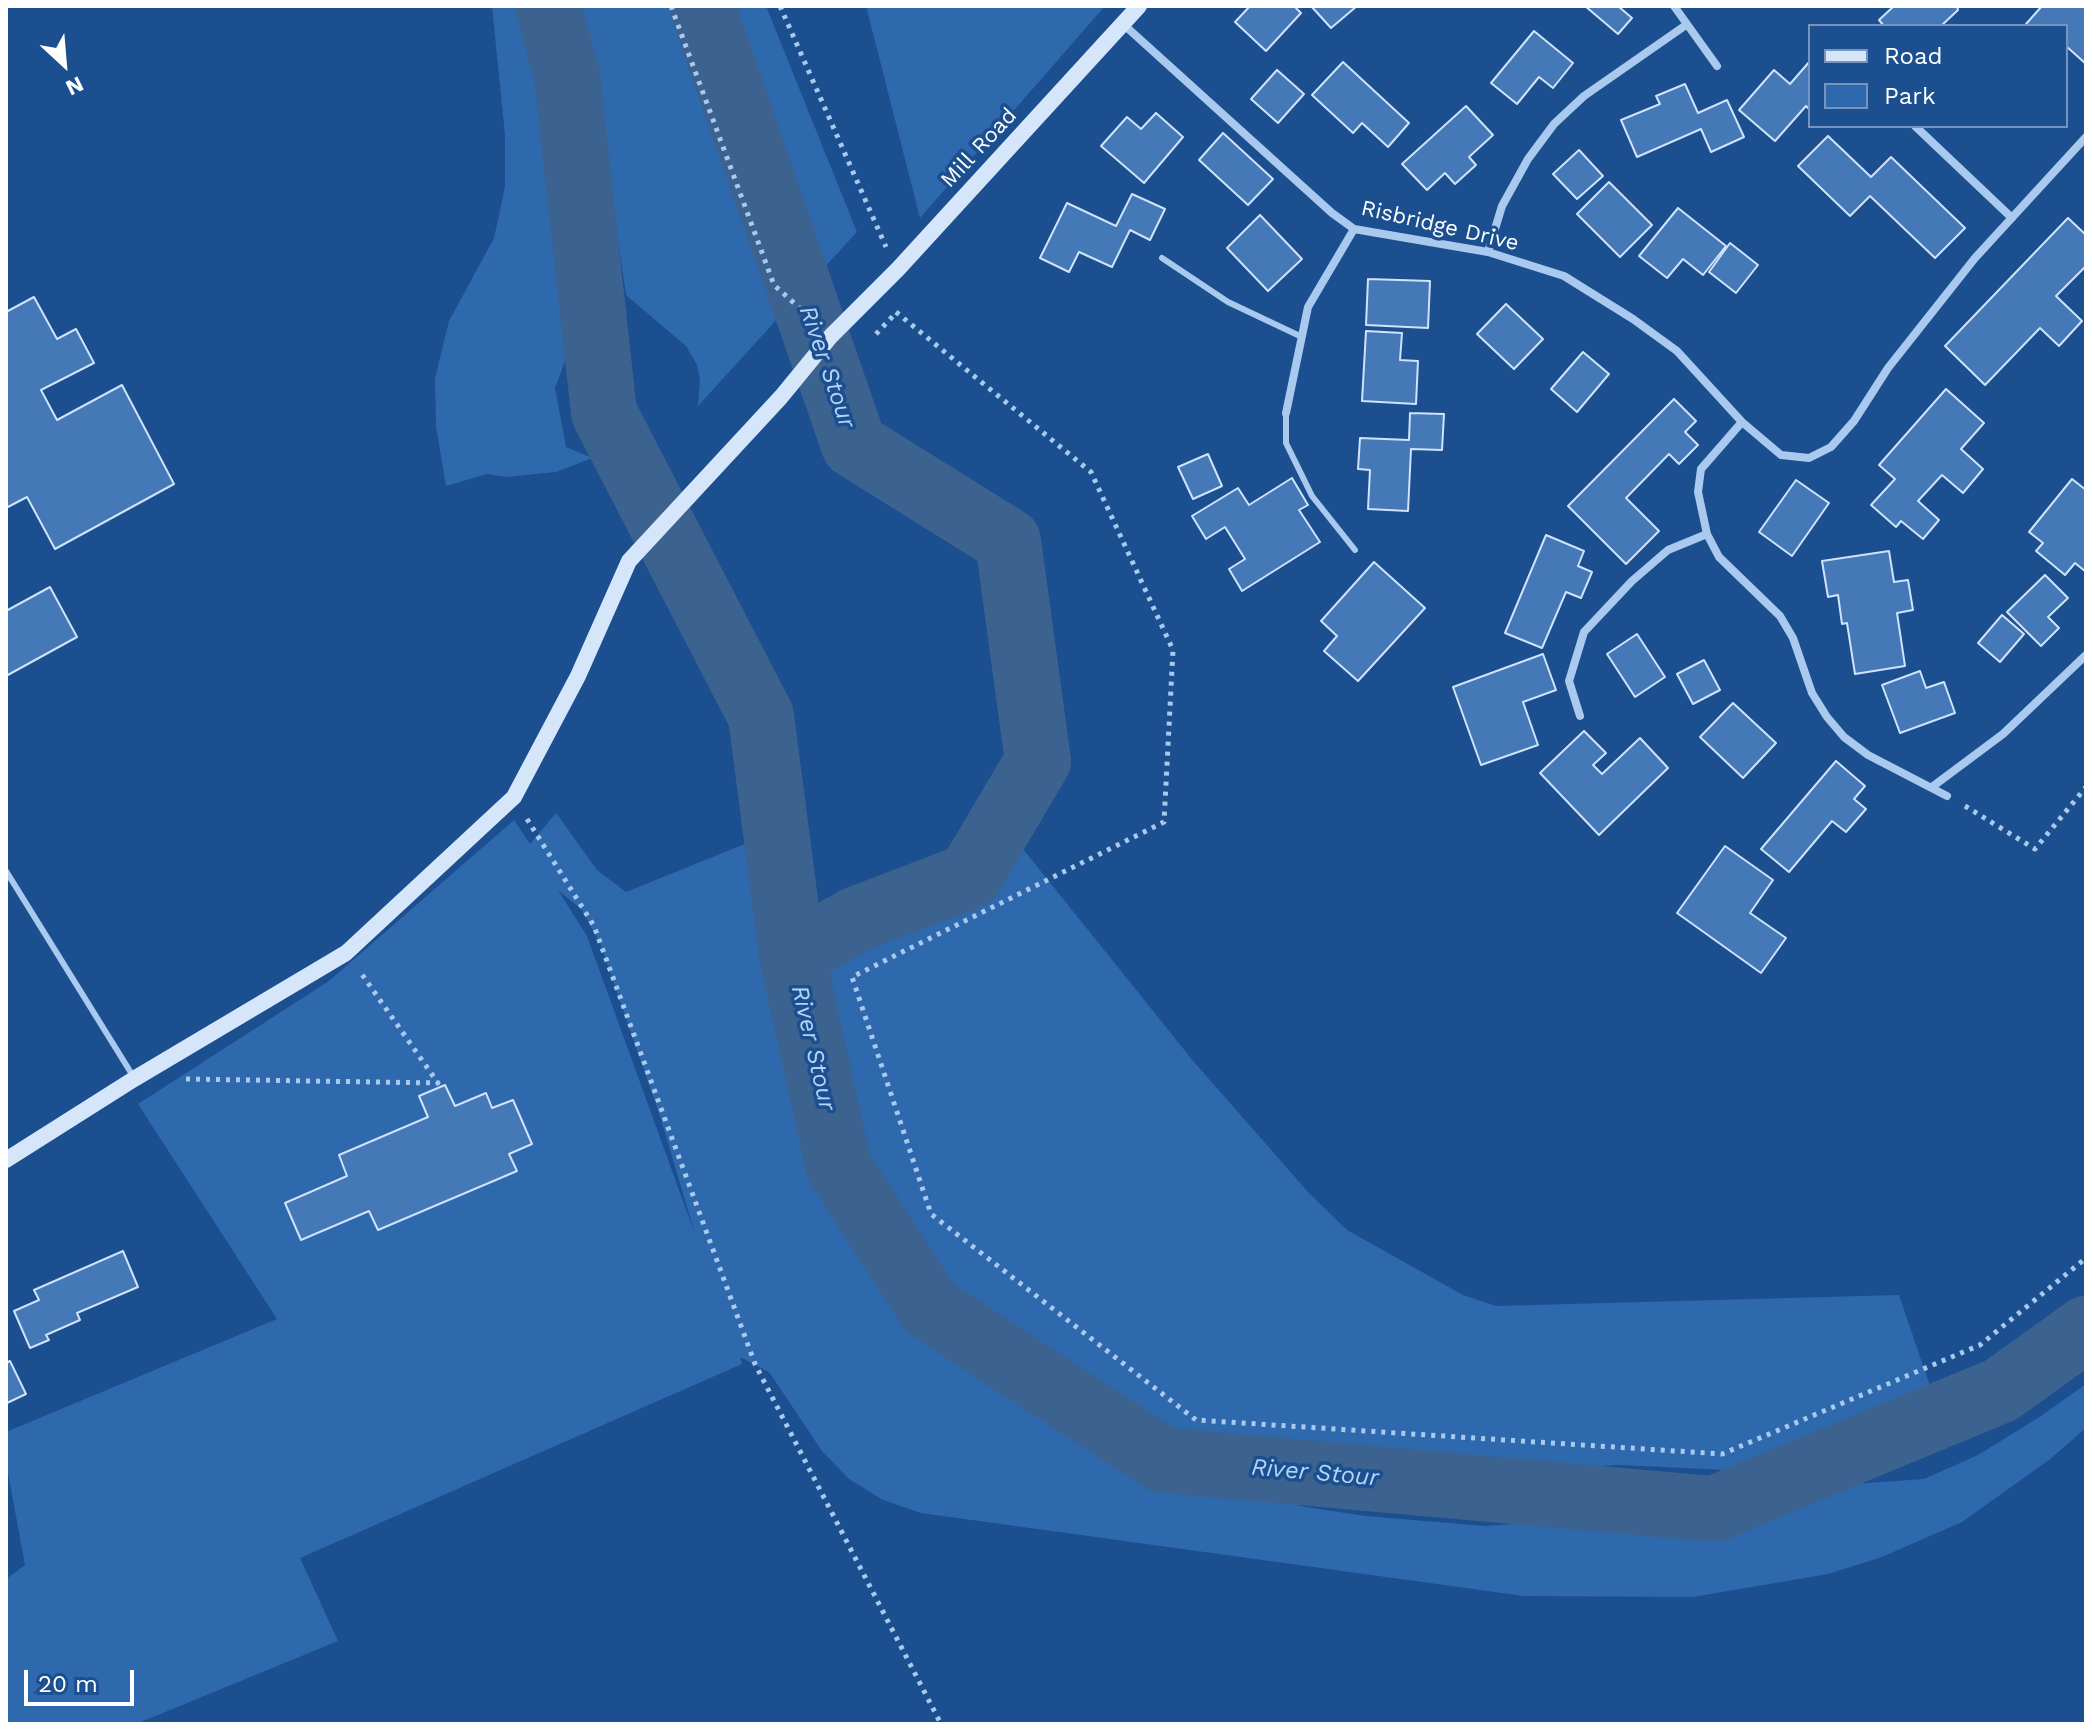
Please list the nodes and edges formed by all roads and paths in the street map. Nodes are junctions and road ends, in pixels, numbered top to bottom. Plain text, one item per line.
1 (671, 6) edge
2 (780, 6) edge
3 (1139, 6) edge
4 (1674, 6) edge
5 (1123, 24) junction
6 (1686, 25) junction
7 (1717, 66) dead end
8 (1917, 128) edge
9 (2086, 137) edge
10 (2012, 218) junction
11 (1354, 229) junction
12 (1488, 252) junction
13 (1162, 258) dead end
14 (898, 269) junction
15 (896, 312) dead end
16 (831, 336) junction
17 (1302, 337) junction
18 (1286, 413) joint
19 (1742, 422) junction
20 (1707, 534) junction
21 (1355, 550) dead end
22 (2086, 655) edge
23 (1580, 716) dead end
24 (1932, 787) junction
25 (2086, 787) edge
26 (1947, 796) joint
27 (514, 797) junction
28 (6, 871) edge
29 (346, 953) junction
30 (134, 1079) junction
31 (182, 1079) dead end
32 (6, 1160) edge
33 (2086, 1258) edge
34 (941, 1724) edge

1 - 16 path
2 - 14 path
3 - 5 street, Mill Road
4 - 6 street
5 - 11 street, Risbridge Drive
5 - 14 street, Mill Road
6 - 7 street
6 - 12 street
8 - 10 street
9 - 10 street, Risbridge Drive
10 - 19 street, Risbridge Drive
11 - 12 street, Risbridge Drive
11 - 17 street
12 - 19 street, Risbridge Drive
13 - 17 lane
14 - 16 street, Mill Road
15 - 33 path
16 - 27 street, Mill Road
17 - 18 street
18 - 21 lane
19 - 20 street
20 - 23 street
20 - 24 street
22 - 24 street
24 - 26 street
25 - 26 path
27 - 29 street
27 - 34 path
28 - 30 lane
29 - 30 street
29 - 31 path
30 - 32 street

